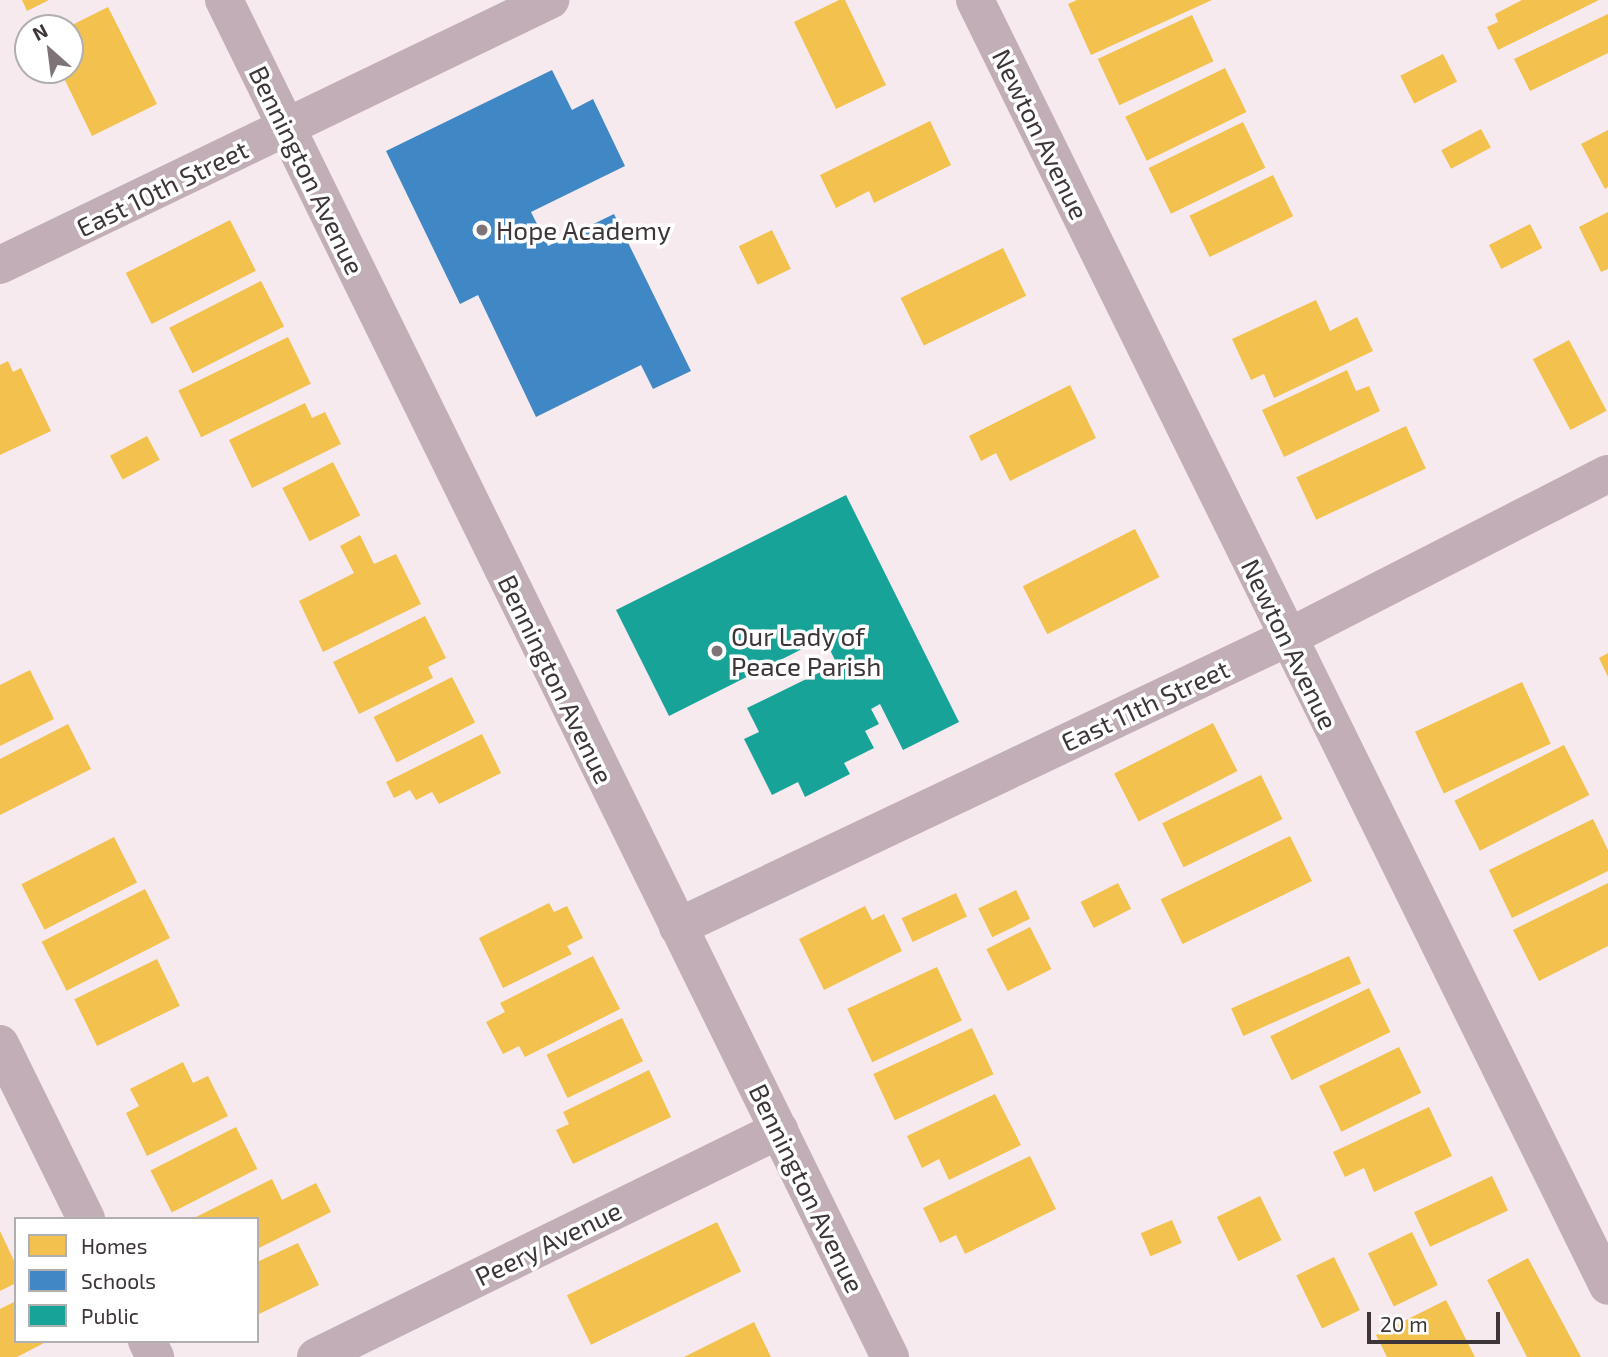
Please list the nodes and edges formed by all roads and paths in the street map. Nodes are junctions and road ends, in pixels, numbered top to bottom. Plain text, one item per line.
1 (224, 0) edge
2 (550, 0) edge
3 (975, 0) edge
4 (286, 128) junction
5 (0, 265) edge
6 (1608, 474) edge
7 (1287, 638) junction
8 (678, 927) junction
9 (0, 1044) edge
10 (779, 1130) junction
11 (85, 1217) edge
12 (1608, 1286) edge
13 (316, 1357) edge
14 (890, 1357) edge

1 - 4 street, Bennington Avenue
2 - 4 street, East 10th Street
3 - 7 street, Newton Avenue
4 - 5 street, East 10th Street
4 - 8 street, Bennington Avenue
6 - 7 street, East 11th Street
7 - 8 street, East 11th Street
7 - 12 street, Newton Avenue
8 - 10 street, Bennington Avenue
9 - 11 street
10 - 13 street, Peery Avenue
10 - 14 street, Bennington Avenue

